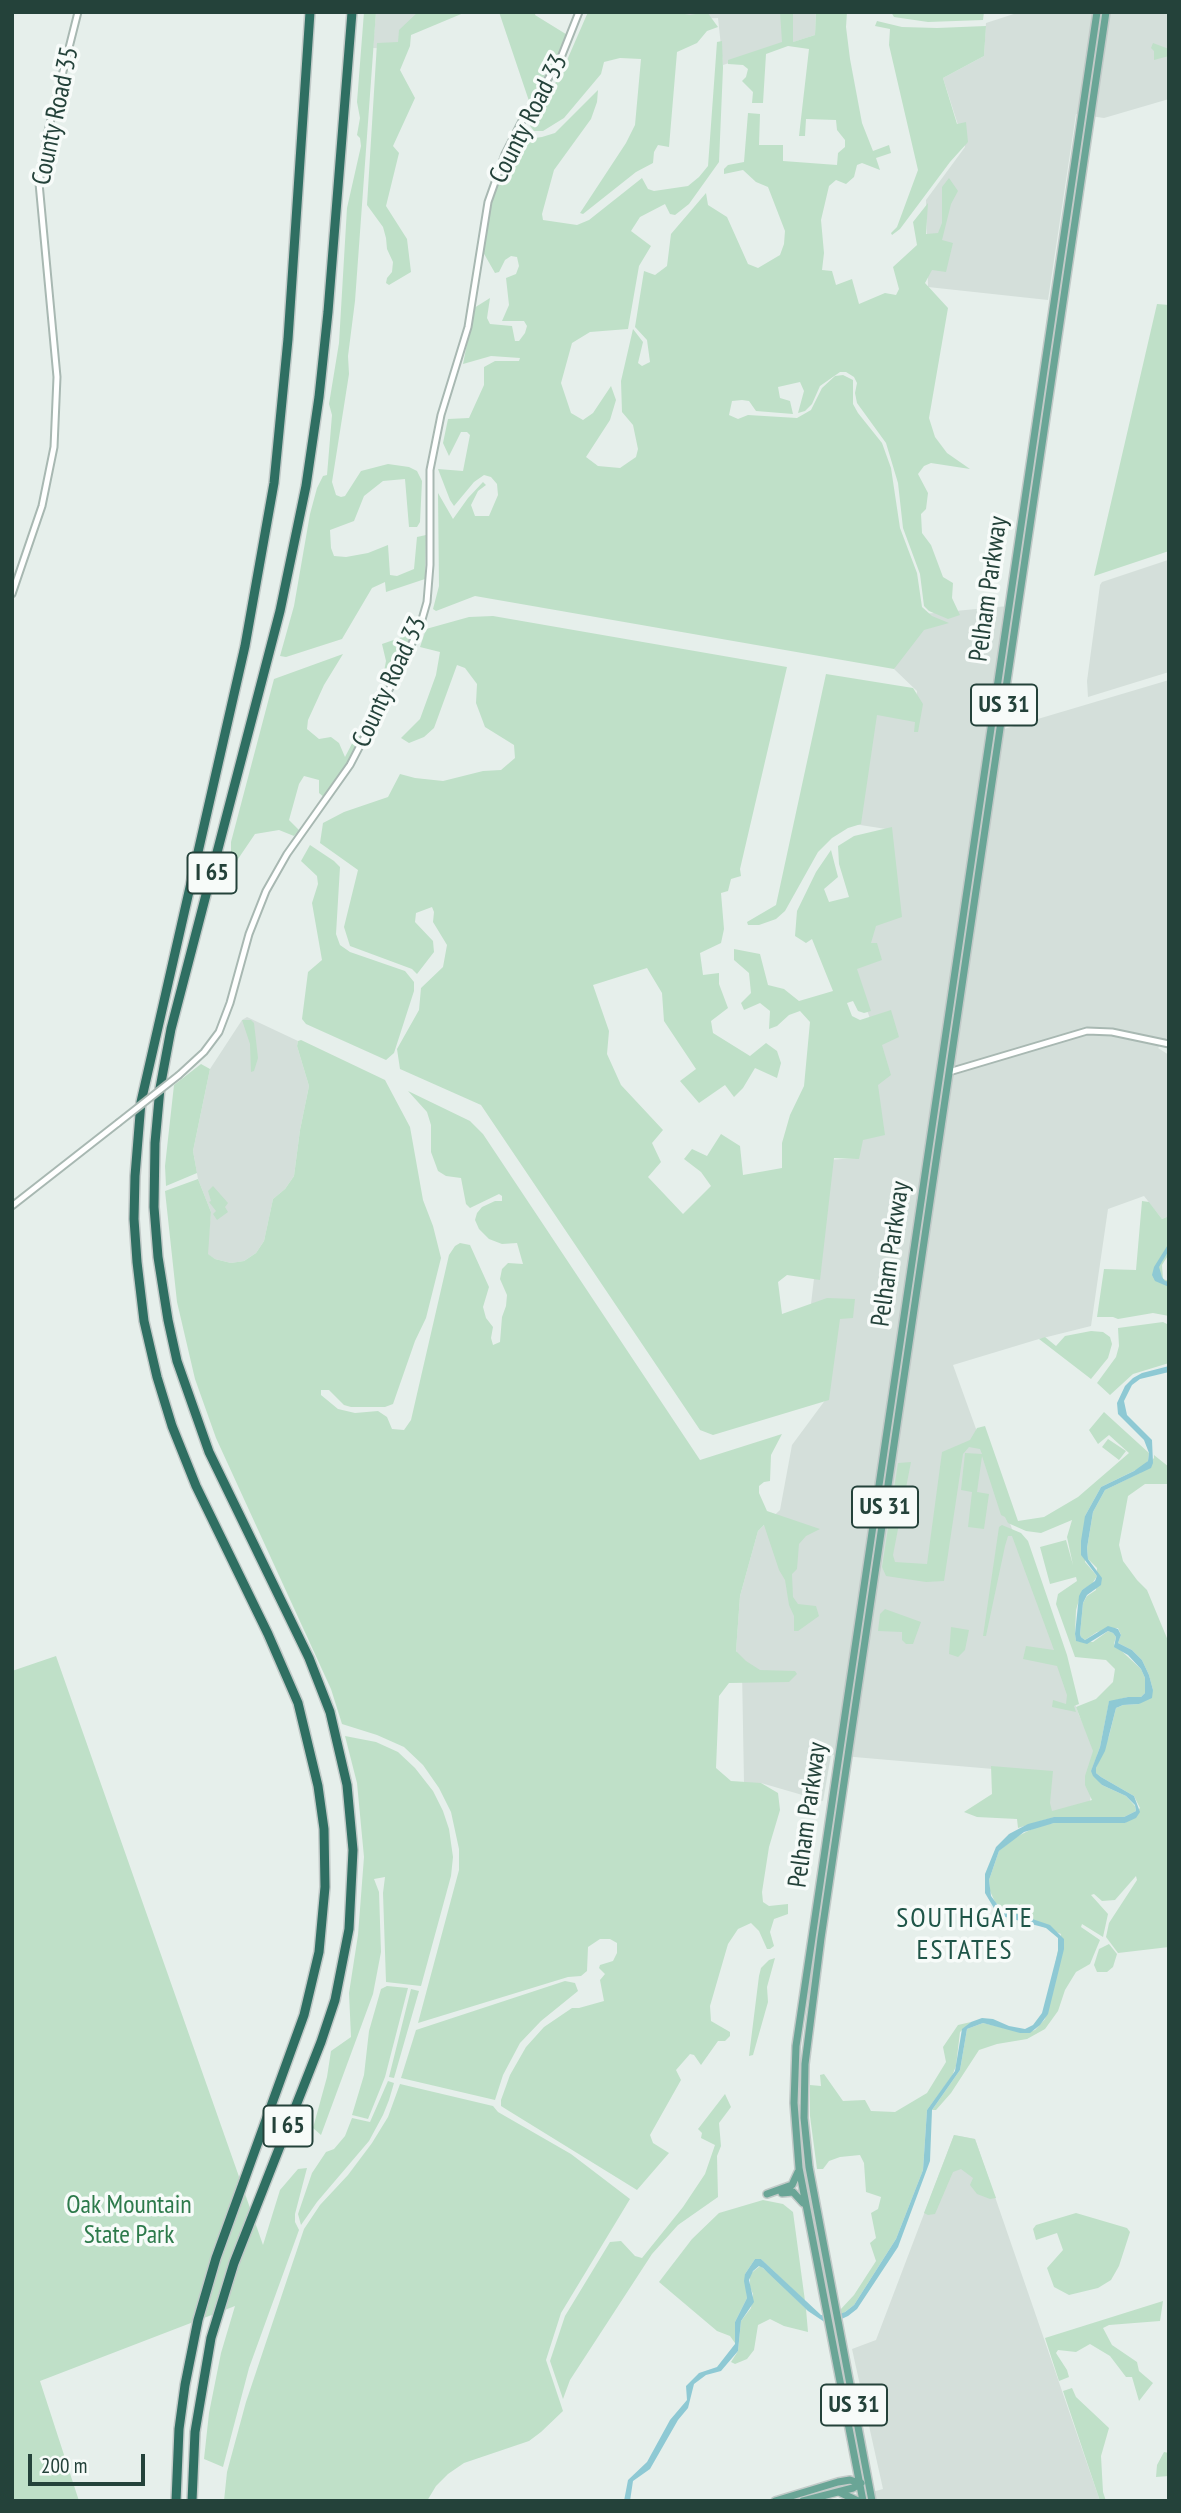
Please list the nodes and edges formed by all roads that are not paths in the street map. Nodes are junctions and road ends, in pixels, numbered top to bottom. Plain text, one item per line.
1 (78, 12) edge
2 (310, 12) edge
3 (352, 12) edge
4 (579, 12) edge
5 (1097, 12) edge
6 (1106, 12) edge
7 (1086, 86) junction
8 (1095, 88) junction
9 (1080, 121) junction
10 (1090, 122) junction
11 (1071, 180) junction
12 (1081, 181) junction
13 (1055, 293) junction
14 (1064, 294) junction
15 (1056, 347) junction
16 (1046, 348) junction
17 (1039, 399) junction
18 (1048, 401) junction
19 (1026, 483) junction
20 (1036, 484) junction
21 (1015, 557) junction
22 (1024, 563) junction
23 (12, 594) edge
24 (1018, 604) junction
25 (1008, 606) junction
26 (1000, 726) junction
27 (990, 727) junction
28 (989, 801) junction
29 (978, 810) junction
30 (973, 841) junction
31 (983, 842) junction
32 (966, 890) junction
33 (976, 892) junction
34 (959, 941) junction
35 (968, 942) junction
36 (1169, 1044) edge
37 (939, 1072) junction
38 (949, 1072) junction
39 (932, 1122) junction
40 (941, 1125) junction
41 (12, 1206) edge
42 (917, 1222) junction
43 (927, 1223) junction
44 (913, 1246) junction
45 (923, 1247) junction
46 (899, 1344) junction
47 (909, 1345) junction
48 (891, 1397) junction
49 (901, 1398) junction
50 (883, 1454) junction
51 (892, 1455) junction
52 (874, 1579) junction
53 (864, 1581) junction
54 (852, 1661) junction
55 (862, 1664) junction
56 (844, 1715) junction
57 (854, 1717) junction
58 (840, 1743) junction
59 (850, 1745) junction
60 (825, 1846) junction
61 (834, 1847) junction
62 (798, 2161) junction
63 (812, 2185) junction
64 (802, 2188) junction
65 (807, 2211) junction
66 (843, 2347) junction
67 (834, 2349) junction
68 (855, 2414) junction
69 (846, 2417) junction
70 (854, 2459) junction
71 (838, 2482) junction
72 (869, 2482) junction
73 (859, 2483) junction
74 (839, 2492) junction
75 (780, 2500) edge
76 (176, 2501) edge
77 (192, 2501) edge
78 (803, 2501) edge
79 (860, 2501) edge
80 (872, 2501) edge

1 - 23 street, County Road 35
2 - 76 highway, I 65
3 - 77 highway, I 65
4 - 41 street, County Road 33, bridge
5 - 7 main road, Pelham Parkway / US 31
6 - 8 main road, Pelham Parkway / US 31
7 - 8 main road
7 - 9 main road, Pelham Parkway / US 31
8 - 10 main road, Pelham Parkway / US 31
9 - 10 main road
9 - 11 main road, Pelham Parkway / US 31
10 - 12 main road, Pelham Parkway / US 31
11 - 12 main road
11 - 13 main road, Pelham Parkway / US 31
12 - 14 main road, Pelham Parkway / US 31
13 - 14 main road
13 - 16 main road, Pelham Parkway / US 31
14 - 15 main road, Pelham Parkway / US 31
15 - 16 main road
15 - 18 main road, Pelham Parkway / US 31
16 - 17 main road, Pelham Parkway / US 31
17 - 18 main road
17 - 19 main road, Pelham Parkway / US 31
18 - 20 main road, Pelham Parkway / US 31
19 - 20 main road
19 - 21 main road, Pelham Parkway / US 31
20 - 22 main road, Pelham Parkway / US 31
21 - 22 main road
21 - 25 main road, Pelham Parkway / US 31
22 - 24 main road, Pelham Parkway / US 31
24 - 25 main road
24 - 26 main road, Pelham Parkway / US 31
25 - 27 main road, Pelham Parkway / US 31
26 - 27 main road
26 - 28 main road, Pelham Parkway / US 31
27 - 29 main road, Pelham Parkway / US 31
28 - 29 main road
28 - 31 main road, Pelham Parkway / US 31
29 - 30 main road, Pelham Parkway / US 31
30 - 31 main road
30 - 32 main road, Pelham Parkway / US 31
31 - 33 main road, Pelham Parkway / US 31
32 - 33 main road
32 - 34 main road, Pelham Parkway / US 31
33 - 35 main road, Pelham Parkway / US 31
34 - 35 main road
34 - 37 main road, Pelham Parkway / US 31
35 - 38 main road, Pelham Parkway / US 31
36 - 38 street
37 - 38 main road
37 - 39 main road, Pelham Parkway / US 31
38 - 40 main road, Pelham Parkway / US 31
39 - 40 main road
39 - 42 main road, Pelham Parkway / US 31
40 - 43 main road, Pelham Parkway / US 31
42 - 43 main road
42 - 44 main road, Pelham Parkway / US 31
43 - 45 main road, Pelham Parkway / US 31
44 - 45 main road
44 - 46 main road, Pelham Parkway / US 31
45 - 47 main road, Pelham Parkway / US 31
46 - 47 main road
46 - 48 main road, Pelham Parkway / US 31
47 - 49 main road, Pelham Parkway / US 31
48 - 49 main road
48 - 50 main road, Pelham Parkway / US 31
49 - 51 main road, Pelham Parkway / US 31
50 - 51 main road
50 - 53 main road, Pelham Parkway / US 31
51 - 52 main road, Pelham Parkway / US 31
52 - 53 main road
52 - 55 main road, Pelham Parkway / US 31
53 - 54 main road, Pelham Parkway / US 31
54 - 55 main road
54 - 56 main road, Pelham Parkway / US 31
55 - 57 main road, Pelham Parkway / US 31
56 - 57 main road
56 - 58 main road, Pelham Parkway / US 31
57 - 59 main road, Pelham Parkway / US 31
58 - 59 main road
58 - 60 main road, Pelham Parkway / US 31
59 - 61 main road, Pelham Parkway / US 31
60 - 61 main road
60 - 62 main road, Pelham Parkway / US 31
61 - 63 main road, Pelham Parkway / US 31
62 - 64 main road, Pelham Parkway / US 31
62 - 65 main road
63 - 64 main road
63 - 66 main road, Pelham Parkway / US 31
64 - 65 main road, Pelham Parkway / US 31
65 - 67 main road, Pelham Parkway / US 31
66 - 67 main road
66 - 68 main road, Pelham Parkway / US 31
67 - 69 main road, Pelham Parkway / US 31
68 - 69 main road
68 - 72 main road, Pelham Parkway / US 31
69 - 70 main road, Pelham Parkway / US 31
70 - 71 main road
70 - 73 main road, Pelham Parkway / US 31
71 - 73 main road
71 - 75 main road
72 - 73 main road
72 - 80 main road, Pelham Parkway / US 31
73 - 74 main road
73 - 79 main road, Pelham Parkway / US 31
74 - 78 main road
74 - 79 main road

